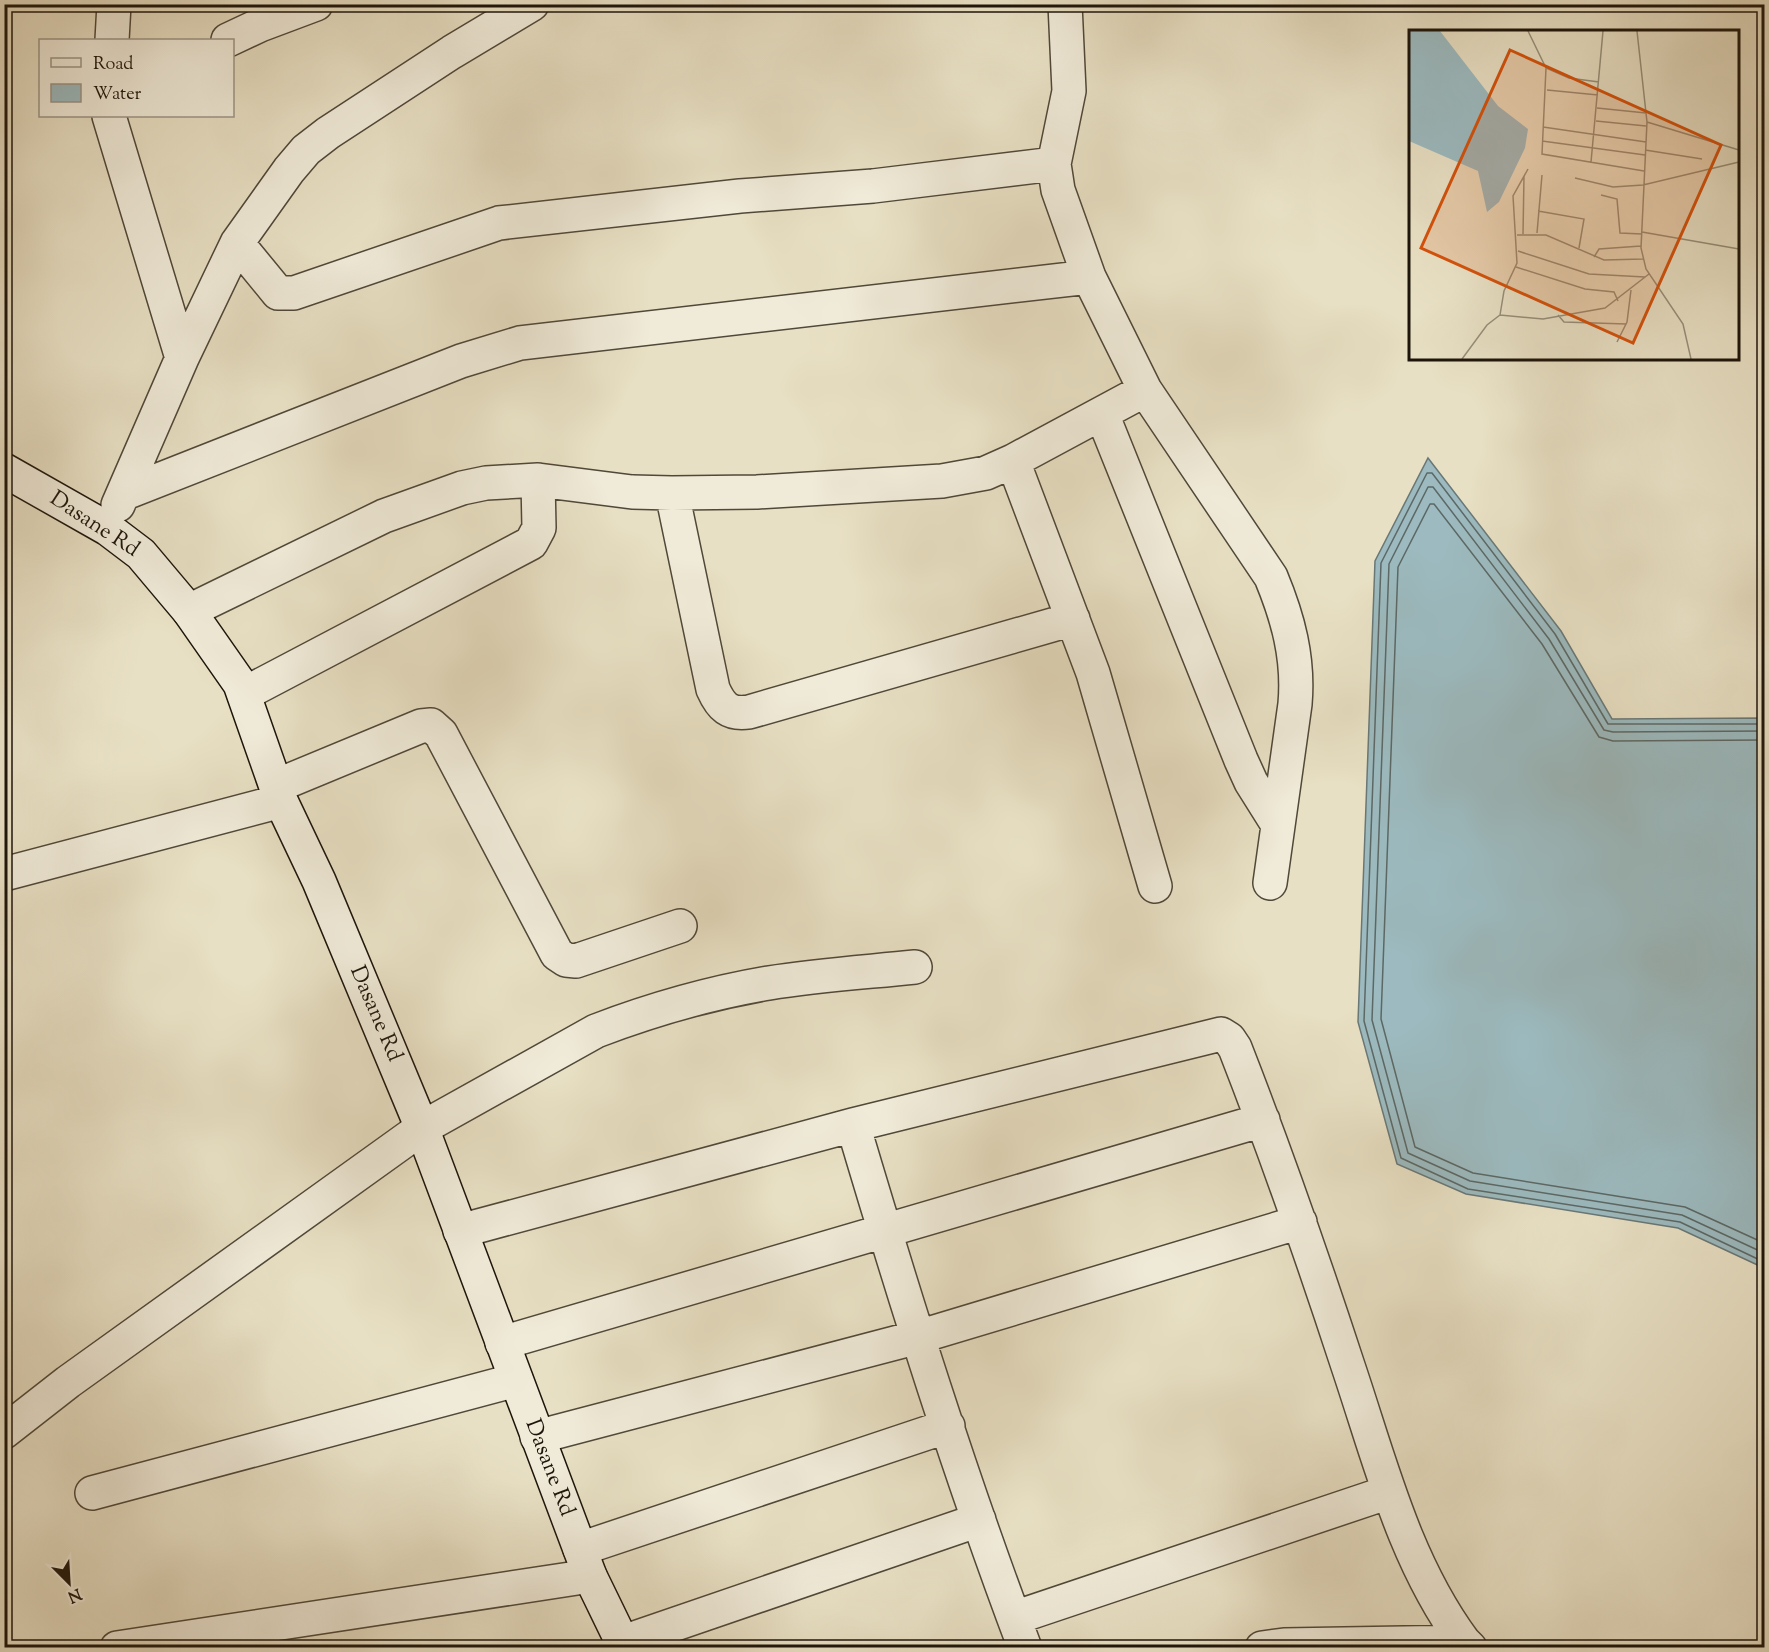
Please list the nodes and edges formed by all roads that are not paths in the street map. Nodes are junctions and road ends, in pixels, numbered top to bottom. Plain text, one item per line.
1 (114, 4) edge
2 (316, 4) edge
3 (532, 4) edge
4 (1065, 4) edge
5 (112, 39) edge
6 (230, 39) edge
7 (109, 117) edge
8 (1054, 164) junction
9 (237, 243) junction
10 (1089, 277) junction
11 (182, 358) junction
12 (1145, 390) junction
13 (1102, 414) junction
14 (1013, 461) junction
15 (4, 470) edge
16 (538, 480) junction
17 (672, 493) junction
18 (123, 494) junction
19 (108, 529) junction
20 (189, 611) junction
21 (1073, 619) junction
22 (244, 694) junction
23 (279, 794) junction
24 (1278, 825) junction
25 (4, 874) edge
26 (1270, 883) dead end
27 (1155, 886) dead end
28 (680, 926) dead end
29 (915, 967) dead end
30 (1263, 1120) junction
31 (853, 1125) junction
32 (422, 1128) junction
33 (1300, 1222) junction
34 (884, 1229) junction
35 (460, 1231) junction
36 (918, 1337) junction
37 (502, 1343) junction
38 (516, 1380) junction
39 (948, 1426) junction
40 (4, 1432) edge
41 (537, 1437) junction
42 (1389, 1492) junction
43 (92, 1493) dead end
44 (979, 1520) junction
45 (585, 1562) junction
46 (1019, 1633) edge
47 (624, 1645) edge
48 (1467, 1645) edge
49 (117, 1647) edge
50 (1262, 1647) edge

1 - 5 street
2 - 6 street
3 - 9 street
4 - 8 street
7 - 11 street
8 - 9 street
8 - 10 street
9 - 11 street
10 - 12 street
10 - 18 street
11 - 18 street
12 - 13 street
12 - 24 street
13 - 14 street
13 - 24 street
14 - 17 street
14 - 21 street
15 - 19 street, Dasane Rd
16 - 17 street
16 - 20 street
16 - 22 street
17 - 21 street
18 - 19 street
19 - 20 street, Dasane Rd
20 - 22 street, Dasane Rd
21 - 27 street
22 - 23 street, Dasane Rd
23 - 25 street
23 - 28 street
23 - 32 street, Dasane Rd
24 - 26 street
29 - 32 street
30 - 31 street
30 - 33 street
30 - 34 street
31 - 34 street
31 - 35 street
32 - 35 street, Dasane Rd
32 - 40 street
33 - 36 street
33 - 42 street
34 - 36 street
34 - 37 street
35 - 37 street, Dasane Rd
36 - 39 street
36 - 41 street
37 - 38 street, Dasane Rd
38 - 41 street, Dasane Rd
38 - 43 street
39 - 44 street
39 - 45 street
41 - 45 street, Dasane Rd
42 - 46 street
42 - 48 street
44 - 46 street
44 - 47 street
45 - 47 street, Dasane Rd
45 - 49 street
48 - 50 street

